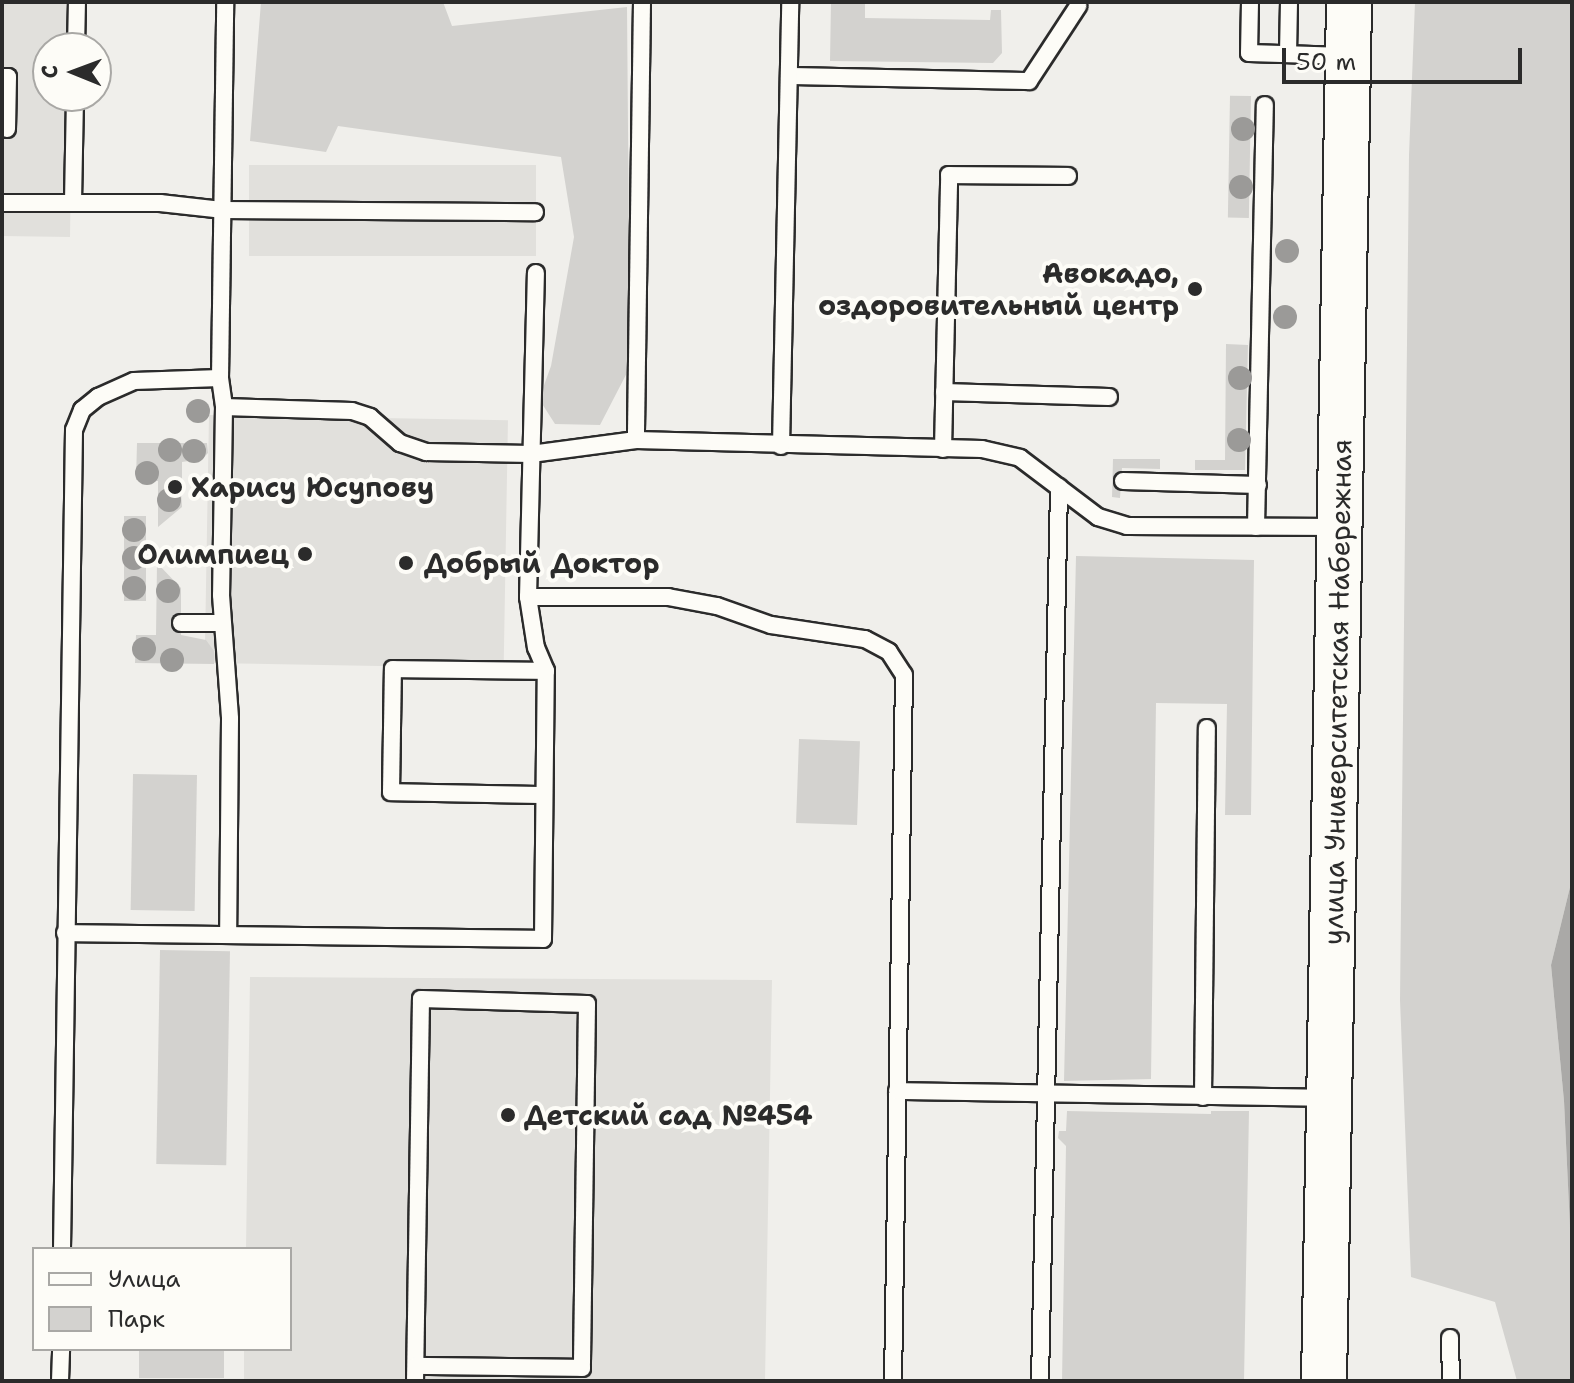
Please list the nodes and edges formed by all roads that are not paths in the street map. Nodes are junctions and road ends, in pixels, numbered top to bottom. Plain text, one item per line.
1 (77, 2) edge
2 (225, 2) edge
3 (642, 2) edge
4 (790, 2) edge
5 (1250, 2) edge
6 (1289, 2) edge
7 (1349, 2) edge
8 (1078, 6) dead end
9 (76, 32) edge
10 (1288, 54) junction
11 (1348, 56) junction
12 (789, 76) junction
13 (2, 77) edge
14 (1265, 105) dead end
15 (75, 112) edge
16 (7, 129) dead end
17 (1068, 176) dead end
18 (73, 202) junction
19 (2, 203) edge
20 (222, 210) junction
21 (535, 212) dead end
22 (536, 273) dead end
23 (220, 378) junction
24 (944, 392) junction
25 (1109, 397) dead end
26 (224, 407) junction
27 (636, 440) junction
28 (781, 446) junction
29 (943, 449) junction
30 (531, 454) junction
31 (1123, 481) dead end
32 (1258, 485) junction
33 (1059, 487) junction
34 (1256, 527) junction
35 (1340, 527) junction
36 (528, 597) junction
37 (181, 623) dead end
38 (222, 623) junction
39 (546, 671) junction
40 (1207, 728) dead end
41 (544, 795) junction
42 (65, 933) junction
43 (228, 934) junction
44 (897, 1091) junction
45 (1046, 1093) junction
46 (1203, 1097) junction
47 (1329, 1098) junction
48 (62, 1247) edge
49 (1450, 1338) dead end
50 (61, 1351) edge
51 (416, 1373) edge
52 (60, 1381) edge
53 (893, 1381) edge
54 (1040, 1381) edge
55 (1324, 1381) edge
56 (1451, 1381) edge

1 - 9 lane
2 - 20 lane
3 - 27 lane
4 - 12 lane
5 - 10 lane
6 - 10 lane
7 - 11 main road, улица Университетская Набережная
8 - 12 lane
10 - 11 lane
11 - 35 main road, улица Университетская Набережная
12 - 28 lane
13 - 16 lane
14 - 32 lane
15 - 18 lane
17 - 24 lane
18 - 19 lane
18 - 20 lane
20 - 21 lane
20 - 23 lane
22 - 30 lane
23 - 26 lane
23 - 42 lane
24 - 25 lane
24 - 29 lane
26 - 30 lane
26 - 38 lane
27 - 28 lane
27 - 30 lane
28 - 29 lane
29 - 33 lane
30 - 36 lane
31 - 32 lane
32 - 34 lane
33 - 34 lane
33 - 45 lane
34 - 35 lane
35 - 47 main road, улица Университетская Набережная
36 - 39 lane
36 - 44 lane
37 - 38 lane
38 - 43 lane
39 - 41 lane
39 - 41 lane
40 - 46 lane
41 - 43 lane
42 - 43 lane
42 - 48 lane
44 - 45 lane
44 - 53 lane
45 - 46 lane
45 - 54 lane
46 - 47 lane
47 - 55 main road, улица Университетская Набережная
49 - 56 lane
50 - 52 lane
51 - 51 lane

